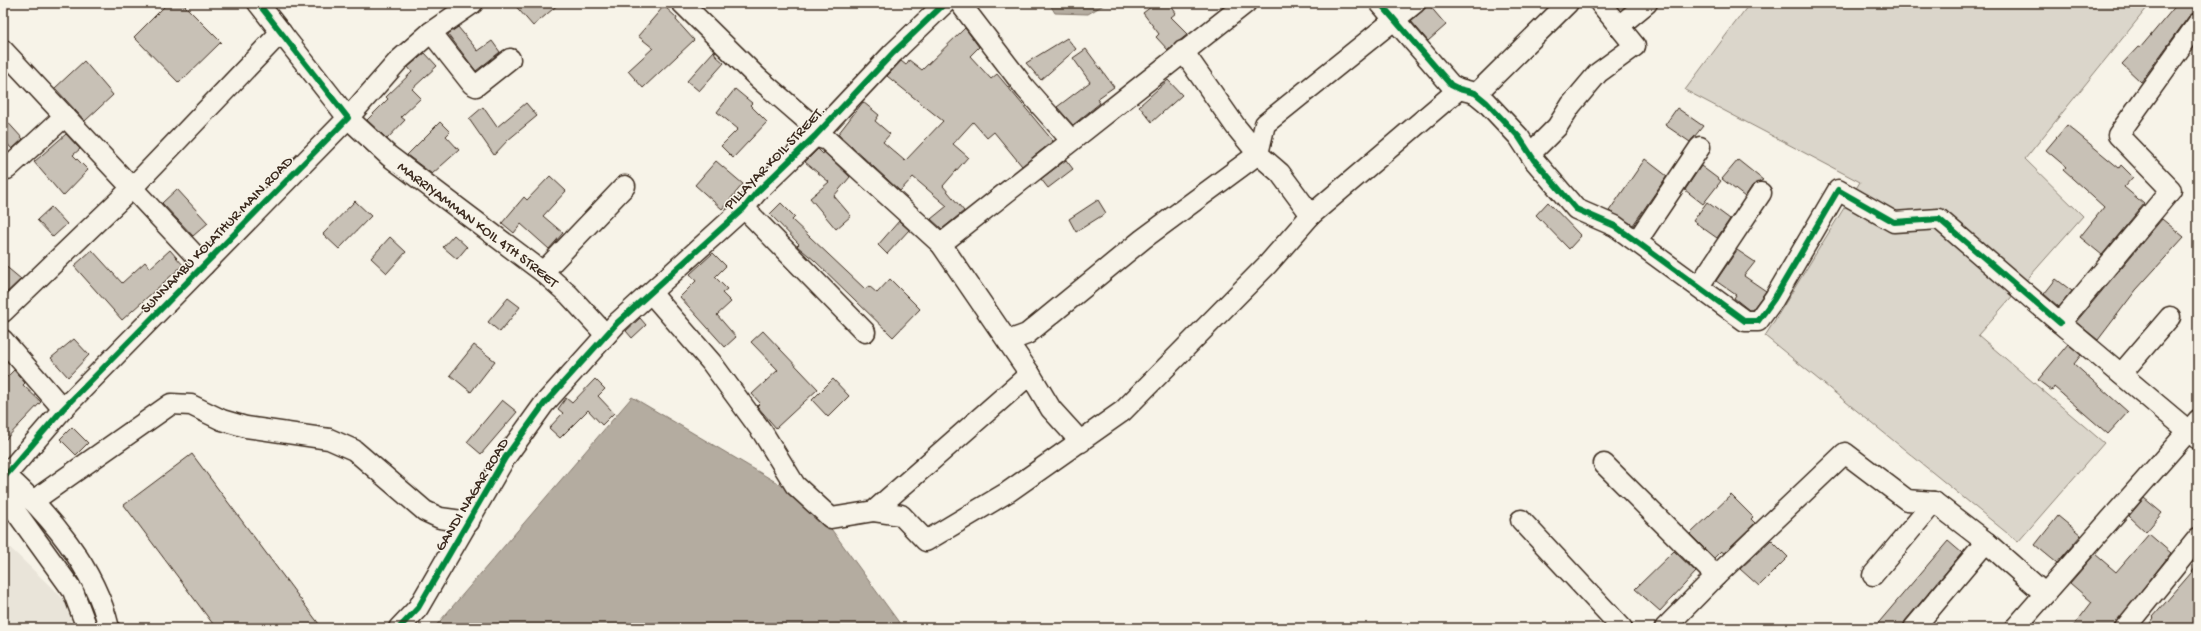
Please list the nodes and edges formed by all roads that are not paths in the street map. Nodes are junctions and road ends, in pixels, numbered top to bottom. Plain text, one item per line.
1 (258, 3) edge
2 (473, 3) edge
3 (682, 3) edge
4 (945, 3) edge
5 (960, 3) edge
6 (1246, 3) edge
7 (1380, 3) edge
8 (1415, 3) edge
9 (1568, 3) edge
10 (1600, 3) edge
11 (1647, 3) edge
12 (1394, 18) junction
13 (2198, 23) edge
14 (1619, 26) junction
15 (281, 32) junction
16 (431, 32) junction
17 (1183, 51) junction
18 (4, 52) edge
19 (510, 59) dead end
20 (1467, 92) junction
21 (65, 116) junction
22 (348, 118) junction
23 (817, 133) junction
24 (1071, 140) junction
25 (1700, 147) dead end
26 (1258, 154) junction
27 (1530, 154) junction
28 (7, 169) dead end
29 (625, 186) dead end
30 (132, 188) junction
31 (1761, 193) dead end
32 (744, 208) junction
33 (1311, 215) junction
34 (1637, 241) junction
35 (941, 244) junction
36 (204, 265) junction
37 (543, 272) junction
38 (1699, 286) junction
39 (652, 293) junction
40 (3, 312) edge
41 (2170, 317) dead end
42 (2060, 323) junction
43 (611, 329) junction
44 (865, 332) dead end
45 (3, 340) edge
46 (1008, 341) junction
47 (1030, 374) junction
48 (2121, 374) junction
49 (63, 409) junction
50 (2195, 430) edge
51 (1081, 442) junction
52 (1604, 464) dead end
53 (4, 474) edge
54 (33, 500) junction
55 (1934, 502) junction
56 (874, 511) junction
57 (1521, 520) dead end
58 (469, 522) junction
59 (2198, 538) edge
60 (1986, 542) junction
61 (1873, 575) dead end
62 (1716, 576) junction
63 (2045, 594) junction
64 (87, 628) edge
65 (109, 628) edge
66 (399, 628) edge
67 (1622, 628) edge
68 (1665, 628) edge
69 (1914, 628) edge
70 (2015, 628) edge
71 (2125, 628) edge

1 - 15 street
2 - 16 street, SUNNAMBU KOLATHUR MAIN ROAD
3 - 23 street
4 - 23 street, PILLAYAR KOIL STREET.
5 - 24 street
6 - 17 street
7 - 12 street
8 - 12 street
9 - 20 street
10 - 14 street
11 - 14 street
12 - 20 street
12 - 26 street
13 - 42 street
14 - 27 street
15 - 22 street
15 - 30 street
16 - 19 street
16 - 22 street, SUNNAMBU KOLATHUR MAIN ROAD
17 - 24 street
17 - 26 street
18 - 21 street
20 - 27 street
20 - 33 street
21 - 28 street
21 - 30 street
22 - 36 street, SUNNAMBU KOLATHUR MAIN ROAD
22 - 37 street, MARRIYAMMAN KOIL 4TH STREET
23 - 32 street, PILLAYAR KOIL STREET.
23 - 35 street
24 - 35 street
25 - 34 street
26 - 33 street
26 - 46 street
27 - 34 street
29 - 37 street
30 - 36 street
30 - 40 street
31 - 38 street
32 - 39 street, PILLAYAR KOIL STREET.
32 - 44 street
33 - 51 street
34 - 38 street
35 - 46 street
36 - 49 street, SUNNAMBU KOLATHUR MAIN ROAD
37 - 43 street, MARRIYAMMAN KOIL 4TH STREET
38 - 42 street
39 - 43 street, PILLAYAR KOIL STREET.
39 - 56 street
41 - 48 street
42 - 48 street
43 - 58 street, GANDI NAGAR ROAD
45 - 49 street
46 - 47 street
47 - 51 street
47 - 56 street
48 - 50 street
49 - 53 street, SUNNAMBU KOLATHUR MAIN ROAD
50 - 63 street
51 - 56 street
52 - 62 street
53 - 54 street
53 - 64 street
54 - 58 street
54 - 65 street
55 - 60 street
55 - 61 street
55 - 62 street
57 - 67 street
58 - 66 street, GANDI NAGAR ROAD
59 - 71 street
60 - 63 street
60 - 69 street
62 - 68 street
63 - 70 street

